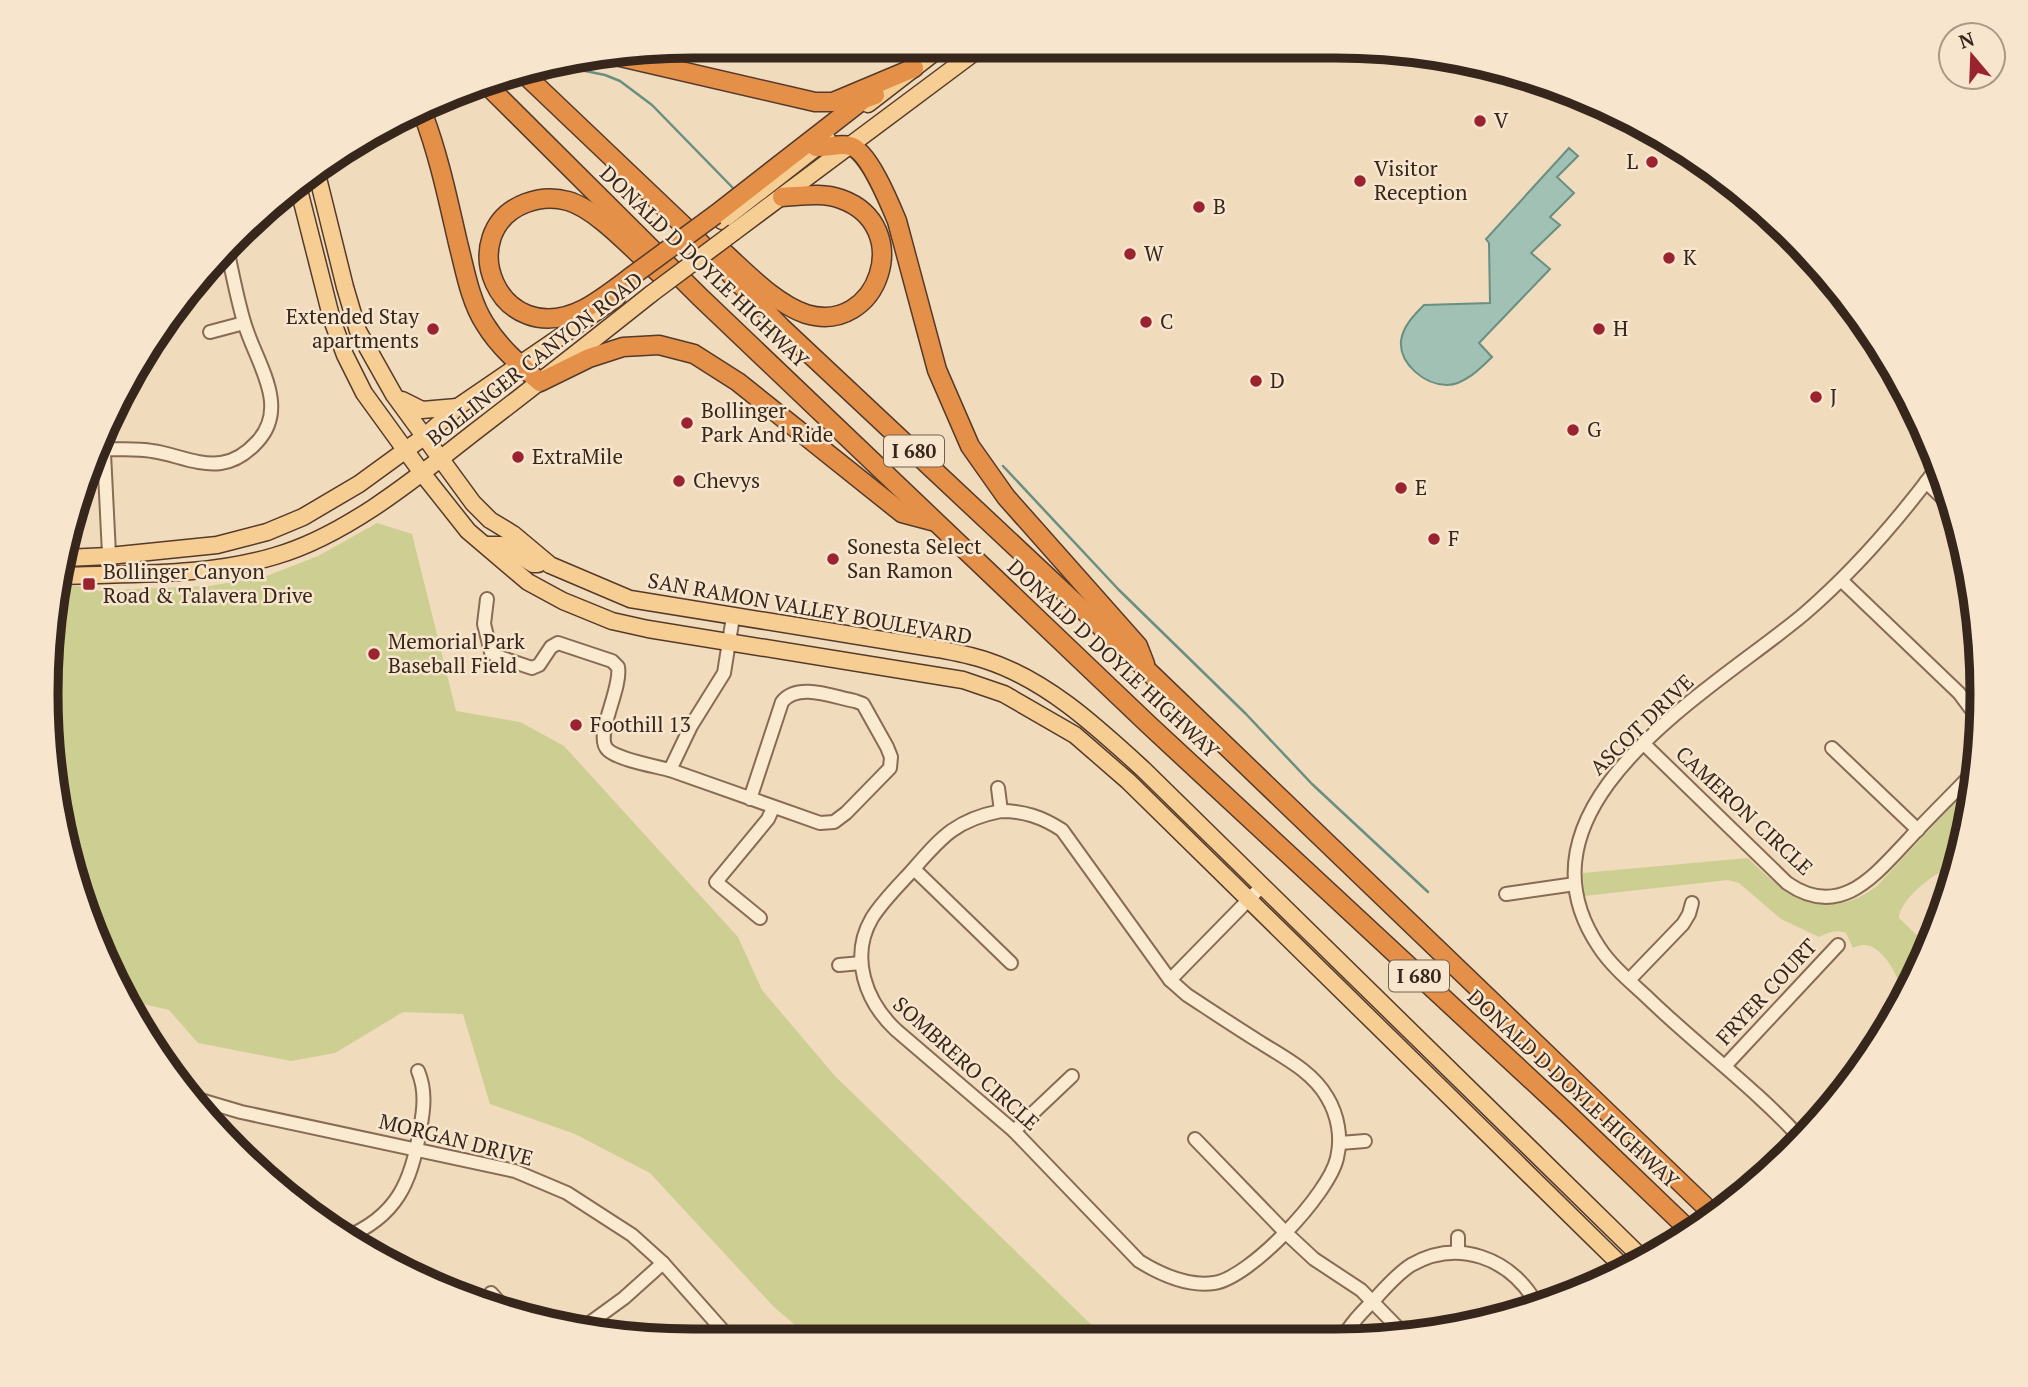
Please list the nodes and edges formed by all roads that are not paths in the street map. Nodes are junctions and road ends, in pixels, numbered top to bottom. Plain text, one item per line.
1 (927, 58) edge
2 (967, 58) edge
3 (636, 61) edge
4 (914, 68) junction
5 (529, 79) edge
6 (492, 90) edge
7 (882, 92) junction
8 (424, 118) edge
9 (850, 146) junction
10 (816, 147) junction
11 (319, 180) edge
12 (300, 194) edge
13 (782, 197) junction
14 (719, 218) junction
15 (685, 227) junction
16 (230, 259) edge
17 (635, 279) junction
18 (699, 297) junction
19 (244, 323) junction
20 (210, 332) dead end
21 (520, 365) junction
22 (540, 382) junction
23 (394, 396) junction
24 (459, 406) junction
25 (425, 436) junction
26 (106, 449) edge
27 (405, 450) junction
28 (103, 457) edge
29 (440, 459) junction
30 (422, 473) junction
31 (1932, 475) edge
32 (1926, 482) junction
33 (1939, 494) edge
34 (936, 521) junction
35 (485, 545) junction
36 (109, 556) junction
37 (73, 558) edge
38 (542, 559) junction
39 (110, 574) junction
40 (69, 576) edge
41 (1841, 580) junction
42 (488, 599) dead end
43 (733, 617) junction
44 (728, 643) junction
45 (1147, 670) junction
46 (1970, 707) edge
47 (1644, 744) junction
48 (1832, 748) dead end
49 (670, 770) junction
50 (1964, 782) edge
51 (998, 788) dead end
52 (750, 799) junction
53 (773, 807) junction
54 (1001, 811) junction
55 (1917, 830) junction
56 (914, 869) junction
57 (1575, 884) junction
58 (1263, 886) junction
59 (1506, 894) dead end
60 (1249, 900) junction
61 (1692, 903) dead end
62 (760, 918) dead end
63 (1838, 945) dead end
64 (861, 963) junction
65 (1011, 963) dead end
66 (839, 965) dead end
67 (1170, 980) junction
68 (1629, 980) junction
69 (1725, 1066) junction
70 (418, 1071) dead end
71 (1072, 1076) dead end
72 (207, 1102) edge
73 (1014, 1131) junction
74 (1794, 1132) edge
75 (1195, 1139) dead end
76 (1364, 1141) dead end
77 (1340, 1143) junction
78 (417, 1149) junction
79 (1707, 1208) edge
80 (1684, 1225) edge
81 (356, 1232) edge
82 (1285, 1232) junction
83 (1458, 1237) dead end
84 (1458, 1252) junction
85 (1636, 1253) edge
86 (663, 1263) junction
87 (1618, 1263) edge
88 (491, 1293) dead end
89 (495, 1298) edge
90 (1533, 1298) edge
91 (1373, 1301) junction
92 (592, 1321) edge
93 (1397, 1326) edge
94 (721, 1329) edge
95 (1348, 1329) edge

1 - 4 main road
2 - 9 main road, BOLLINGER CANYON ROAD
3 - 4 highway
4 - 7 main road
5 - 15 highway, DONALD D DOYLE HIGHWAY / I 680
6 - 18 highway, DONALD D DOYLE HIGHWAY / I 680
7 - 10 main road
7 - 14 highway
8 - 21 highway
9 - 10 highway
9 - 13 main road, BOLLINGER CANYON ROAD
9 - 45 highway
10 - 14 main road
11 - 23 main road, SAN RAMON VALLEY BOULEVARD
12 - 27 main road, SAN RAMON VALLEY BOULEVARD
13 - 15 highway
13 - 22 main road, BOLLINGER CANYON ROAD, bridge
14 - 17 highway, bridge
15 - 45 highway, DONALD D DOYLE HIGHWAY / I 680
16 - 19 street
17 - 18 highway
17 - 21 main road, BOLLINGER CANYON ROAD
18 - 34 highway, DONALD D DOYLE HIGHWAY / I 680
19 - 20 street
19 - 26 street
21 - 22 highway
21 - 24 main road, BOLLINGER CANYON ROAD
22 - 29 main road, BOLLINGER CANYON ROAD
22 - 34 highway
23 - 24 main road
23 - 25 main road, SAN RAMON VALLEY BOULEVARD
24 - 25 main road, BOLLINGER CANYON ROAD
25 - 27 main road, BOLLINGER CANYON ROAD
25 - 29 main road, SAN RAMON VALLEY BOULEVARD
27 - 30 main road, SAN RAMON VALLEY BOULEVARD
27 - 36 main road, BOLLINGER CANYON ROAD
28 - 36 street
29 - 30 main road, BOLLINGER CANYON ROAD
29 - 38 main road, SAN RAMON VALLEY BOULEVARD
30 - 35 main road, SAN RAMON VALLEY BOULEVARD
30 - 39 main road, BOLLINGER CANYON ROAD
31 - 32 street, ASCOT DRIVE
32 - 33 street
32 - 41 street, ASCOT DRIVE
34 - 80 highway, DONALD D DOYLE HIGHWAY / I 680
35 - 38 main road
35 - 44 main road, SAN RAMON VALLEY BOULEVARD
36 - 37 main road, BOLLINGER CANYON ROAD
36 - 39 street
38 - 43 main road, SAN RAMON VALLEY BOULEVARD
39 - 40 main road, BOLLINGER CANYON ROAD
41 - 46 street
41 - 47 street, ASCOT DRIVE
42 - 49 street
43 - 44 street
43 - 58 main road, SAN RAMON VALLEY BOULEVARD
44 - 49 street
44 - 60 main road, SAN RAMON VALLEY BOULEVARD
45 - 79 highway, DONALD D DOYLE HIGHWAY / I 680
47 - 55 street, CAMERON CIRCLE
47 - 57 street, ASCOT DRIVE
48 - 55 street
49 - 52 street
50 - 55 street, CAMERON CIRCLE
51 - 54 street
52 - 53 street
52 - 53 street
53 - 62 street
54 - 56 street, SOMBRERO CIRCLE
54 - 67 street, SOMBRERO CIRCLE
56 - 64 street, SOMBRERO CIRCLE
56 - 65 street
57 - 59 street
57 - 68 street, ASCOT DRIVE
58 - 60 street
58 - 85 main road, SAN RAMON VALLEY BOULEVARD
60 - 67 street
60 - 87 main road, SAN RAMON VALLEY BOULEVARD
61 - 68 street
63 - 69 street, FRYER COURT
64 - 66 street
64 - 73 street, SOMBRERO CIRCLE
67 - 77 street, SOMBRERO CIRCLE
68 - 69 street, ASCOT DRIVE
69 - 74 street, ASCOT DRIVE
70 - 78 street
71 - 73 street
72 - 78 street, MORGAN DRIVE
73 - 82 street, SOMBRERO CIRCLE
75 - 82 street
76 - 77 street
77 - 82 street, SOMBRERO CIRCLE
78 - 81 street
78 - 86 street, MORGAN DRIVE
82 - 91 street
83 - 84 street
84 - 90 street
84 - 91 street
86 - 92 street
86 - 94 street, MORGAN DRIVE
88 - 89 street
91 - 93 street
91 - 95 street

